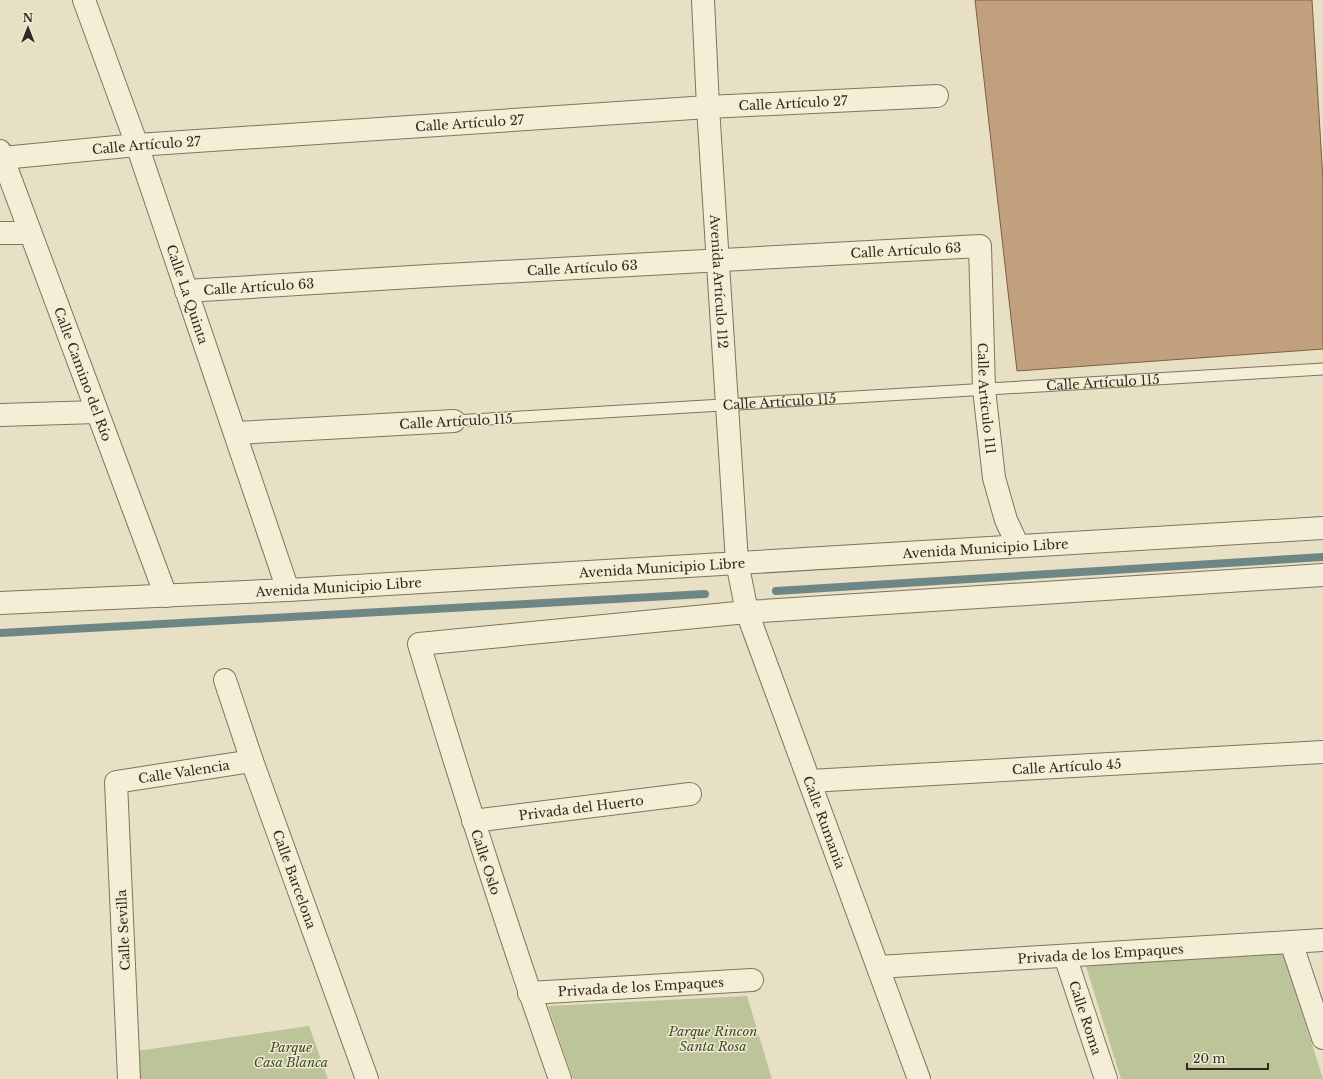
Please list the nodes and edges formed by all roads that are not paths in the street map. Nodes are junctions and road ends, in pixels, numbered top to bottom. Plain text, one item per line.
1 (84, 0) edge
2 (703, 0) edge
3 (937, 96) dead end
4 (708, 107) junction
5 (137, 146) junction
6 (1, 155) edge
7 (0, 233) edge
8 (30, 233) junction
9 (980, 246) joint
10 (718, 260) junction
11 (186, 291) junction
12 (1323, 369) edge
13 (984, 389) junction
14 (727, 405) junction
15 (97, 412) junction
16 (0, 415) edge
17 (454, 421) joint
18 (236, 433) junction
19 (1323, 528) edge
20 (1018, 546) junction
21 (737, 562) junction
22 (1323, 575) edge
23 (288, 590) junction
24 (166, 596) junction
25 (0, 603) edge
26 (748, 612) junction
27 (224, 680) dead end
28 (1323, 752) edge
29 (252, 761) junction
30 (810, 781) junction
31 (116, 782) joint
32 (690, 794) dead end
33 (473, 820) junction
34 (1323, 940) edge
35 (1291, 942) junction
36 (1065, 956) junction
37 (878, 967) junction
38 (752, 980) dead end
39 (529, 993) junction
40 (1323, 1038) edge
41 (129, 1079) edge
42 (367, 1079) edge
43 (560, 1079) edge
44 (919, 1079) edge
45 (1106, 1079) edge

1 - 5 street, Calle La Quinta
2 - 4 street, Avenida Artículo 112
3 - 4 street, Calle Artículo 27
4 - 5 street, Calle Artículo 27
4 - 10 street, Avenida Artículo 112
5 - 6 street, Calle Artículo 27
5 - 11 street, Calle La Quinta
6 - 8 street, Calle Camino del Río
7 - 8 street
8 - 15 street, Calle Camino del Río
9 - 10 street, Calle Artículo 63
9 - 13 street, Calle Artículo 111
10 - 11 street, Calle Artículo 63
10 - 14 street, Avenida Artículo 112
11 - 18 street, Calle La Quinta
12 - 13 lane, Calle Artículo 115
13 - 14 lane, Calle Artículo 115
13 - 20 street, Calle Artículo 111
14 - 17 lane, Calle Artículo 115
14 - 21 street, Avenida Artículo 112
15 - 16 street
15 - 24 street, Calle Camino del Río
17 - 18 street, Calle Artículo 115
18 - 23 street, Calle La Quinta
19 - 20 street, Avenida Municipio Libre
20 - 21 street, Avenida Municipio Libre
21 - 23 street, Avenida Municipio Libre
21 - 26 street, Calle Rumania
22 - 26 street
23 - 24 street, Avenida Municipio Libre
24 - 25 street, Avenida Municipio Libre
26 - 30 street, Calle Rumania
26 - 33 street, Calle Oslo
27 - 29 street, Calle Barcelona
28 - 30 street, Calle Artículo 45
29 - 31 street, Calle Valencia
29 - 42 street, Calle Barcelona
30 - 37 street, Calle Rumania
31 - 41 street, Calle Sevilla
32 - 33 street, Privada del Huerto
33 - 39 street, Calle Oslo
34 - 35 street, Privada de los Empaques
35 - 36 street, Privada de los Empaques
35 - 40 street
36 - 37 street, Privada de los Empaques
36 - 45 street, Calle Roma
37 - 44 street, Calle Rumania
38 - 39 street, Privada de los Empaques
39 - 43 street, Calle Oslo

